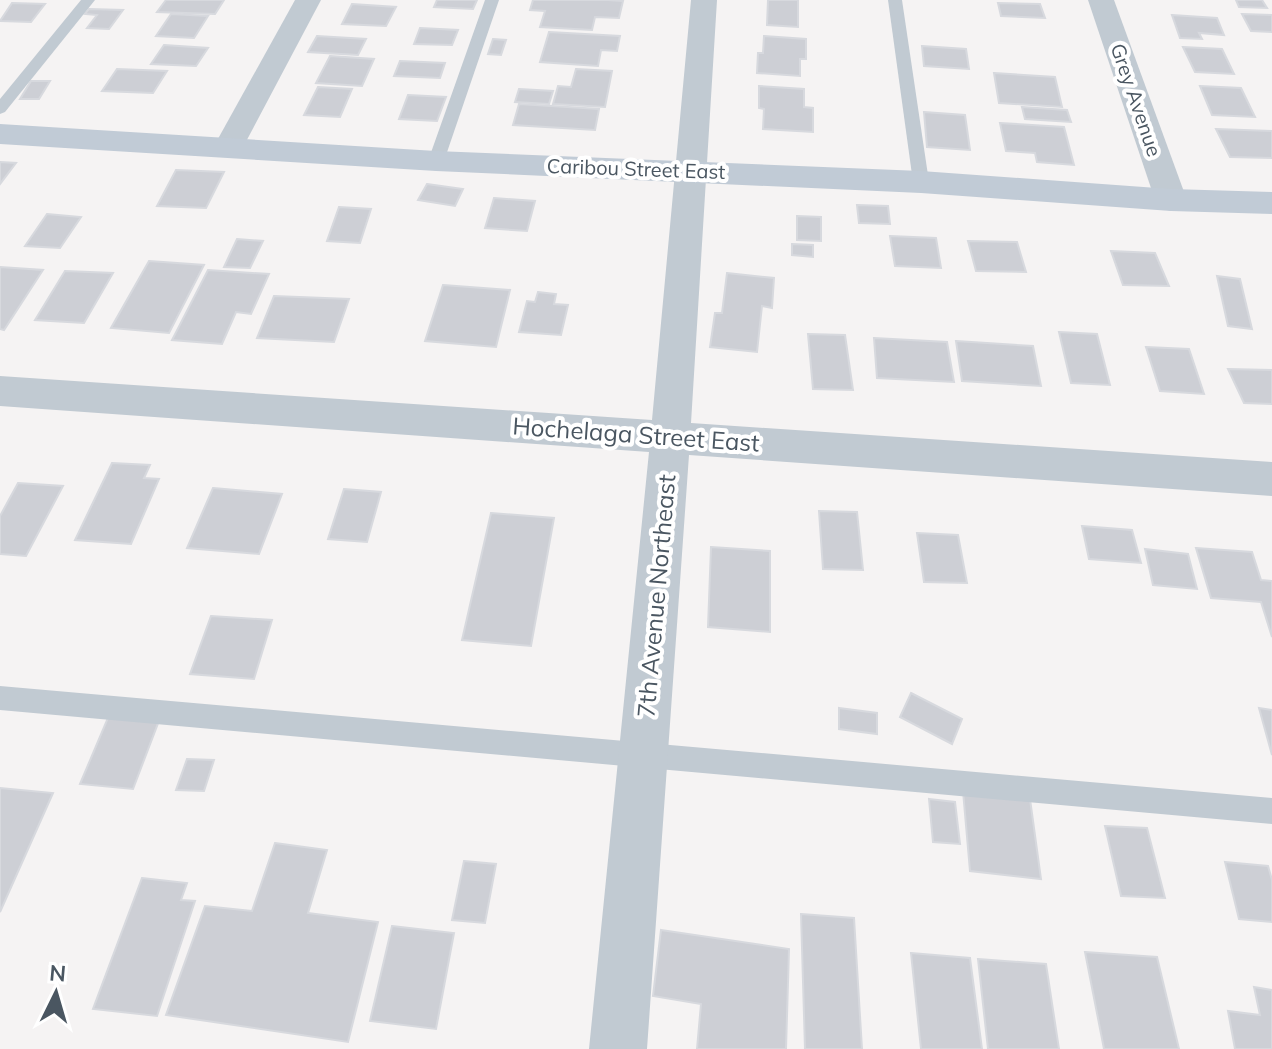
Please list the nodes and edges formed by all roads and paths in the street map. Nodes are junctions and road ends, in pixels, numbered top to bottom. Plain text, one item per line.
1 (88, 0) edge
2 (308, 0) edge
3 (492, 0) edge
4 (704, 0) edge
5 (895, 0) edge
6 (1101, 0) edge
7 (0, 109) edge
8 (0, 134) edge
9 (229, 146) junction
10 (436, 161) junction
11 (693, 171) junction
12 (921, 182) junction
13 (1171, 200) junction
14 (1272, 203) edge
15 (0, 391) edge
16 (670, 437) junction
17 (1272, 479) edge
18 (0, 698) edge
19 (643, 753) junction
20 (1272, 811) edge
21 (618, 1049) edge

1 - 7 lane
2 - 9 street
3 - 10 lane
4 - 11 street, 7th Avenue Northeast
5 - 12 lane
6 - 13 street, Grey Avenue
8 - 9 street, Caribou Street East
9 - 10 street, Caribou Street East
10 - 11 street, Caribou Street East
11 - 12 street, Caribou Street East
11 - 16 street, 7th Avenue Northeast
12 - 13 street, Caribou Street East
13 - 14 street, Caribou Street East
15 - 16 street, Hochelaga Street East
16 - 17 street, Hochelaga Street East
16 - 19 street, 7th Avenue Northeast
18 - 19 lane
19 - 20 lane
19 - 21 street, 7th Avenue Northeast

